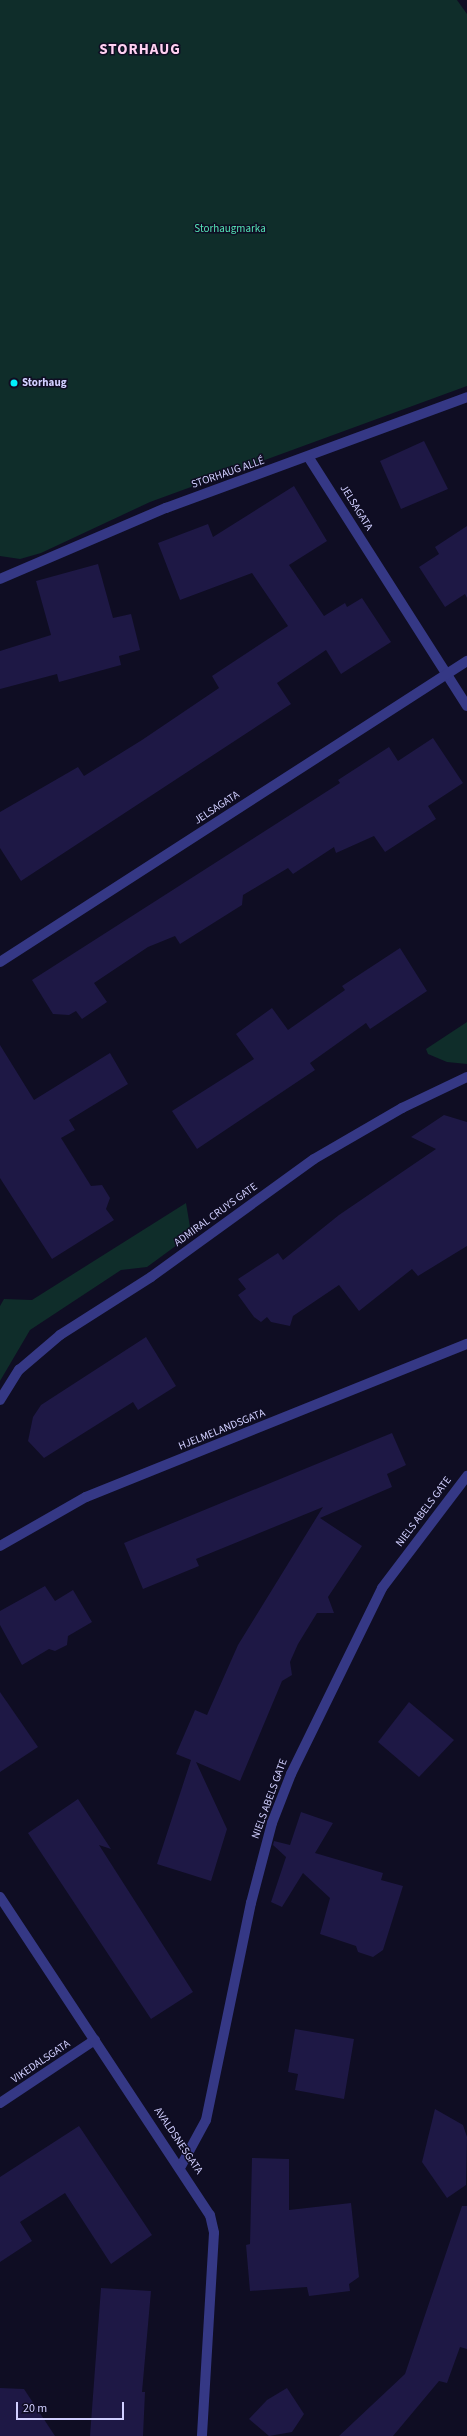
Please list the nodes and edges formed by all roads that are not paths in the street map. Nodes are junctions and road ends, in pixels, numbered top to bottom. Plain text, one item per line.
1 (467, 397) edge
2 (309, 458) junction
3 (0, 579) edge
4 (467, 661) edge
5 (447, 673) junction
6 (467, 706) edge
7 (0, 962) edge
8 (467, 1077) edge
9 (464, 1346) edge
10 (0, 1400) edge
11 (467, 1476) edge
12 (0, 1546) edge
13 (0, 1898) edge
14 (95, 2040) junction
15 (0, 2104) edge
16 (180, 2166) junction
17 (202, 2436) edge

1 - 2 street, STORHAUG ALLÉ
2 - 3 street, STORHAUG ALLÉ
2 - 5 street, JELSAGATA
4 - 5 street, JELSAGATA
5 - 6 street, JELSAGATA
5 - 7 street, JELSAGATA
8 - 10 street, ADMIRAL CRUYS GATE
9 - 12 street, HJELMELANDSGATA
11 - 16 street, NIELS ABELS GATE
13 - 14 street, AVALDSNESGATA
14 - 15 street, VIKEDALSGATA
14 - 16 street, AVALDSNESGATA
16 - 17 street, AVALDSNESGATA

